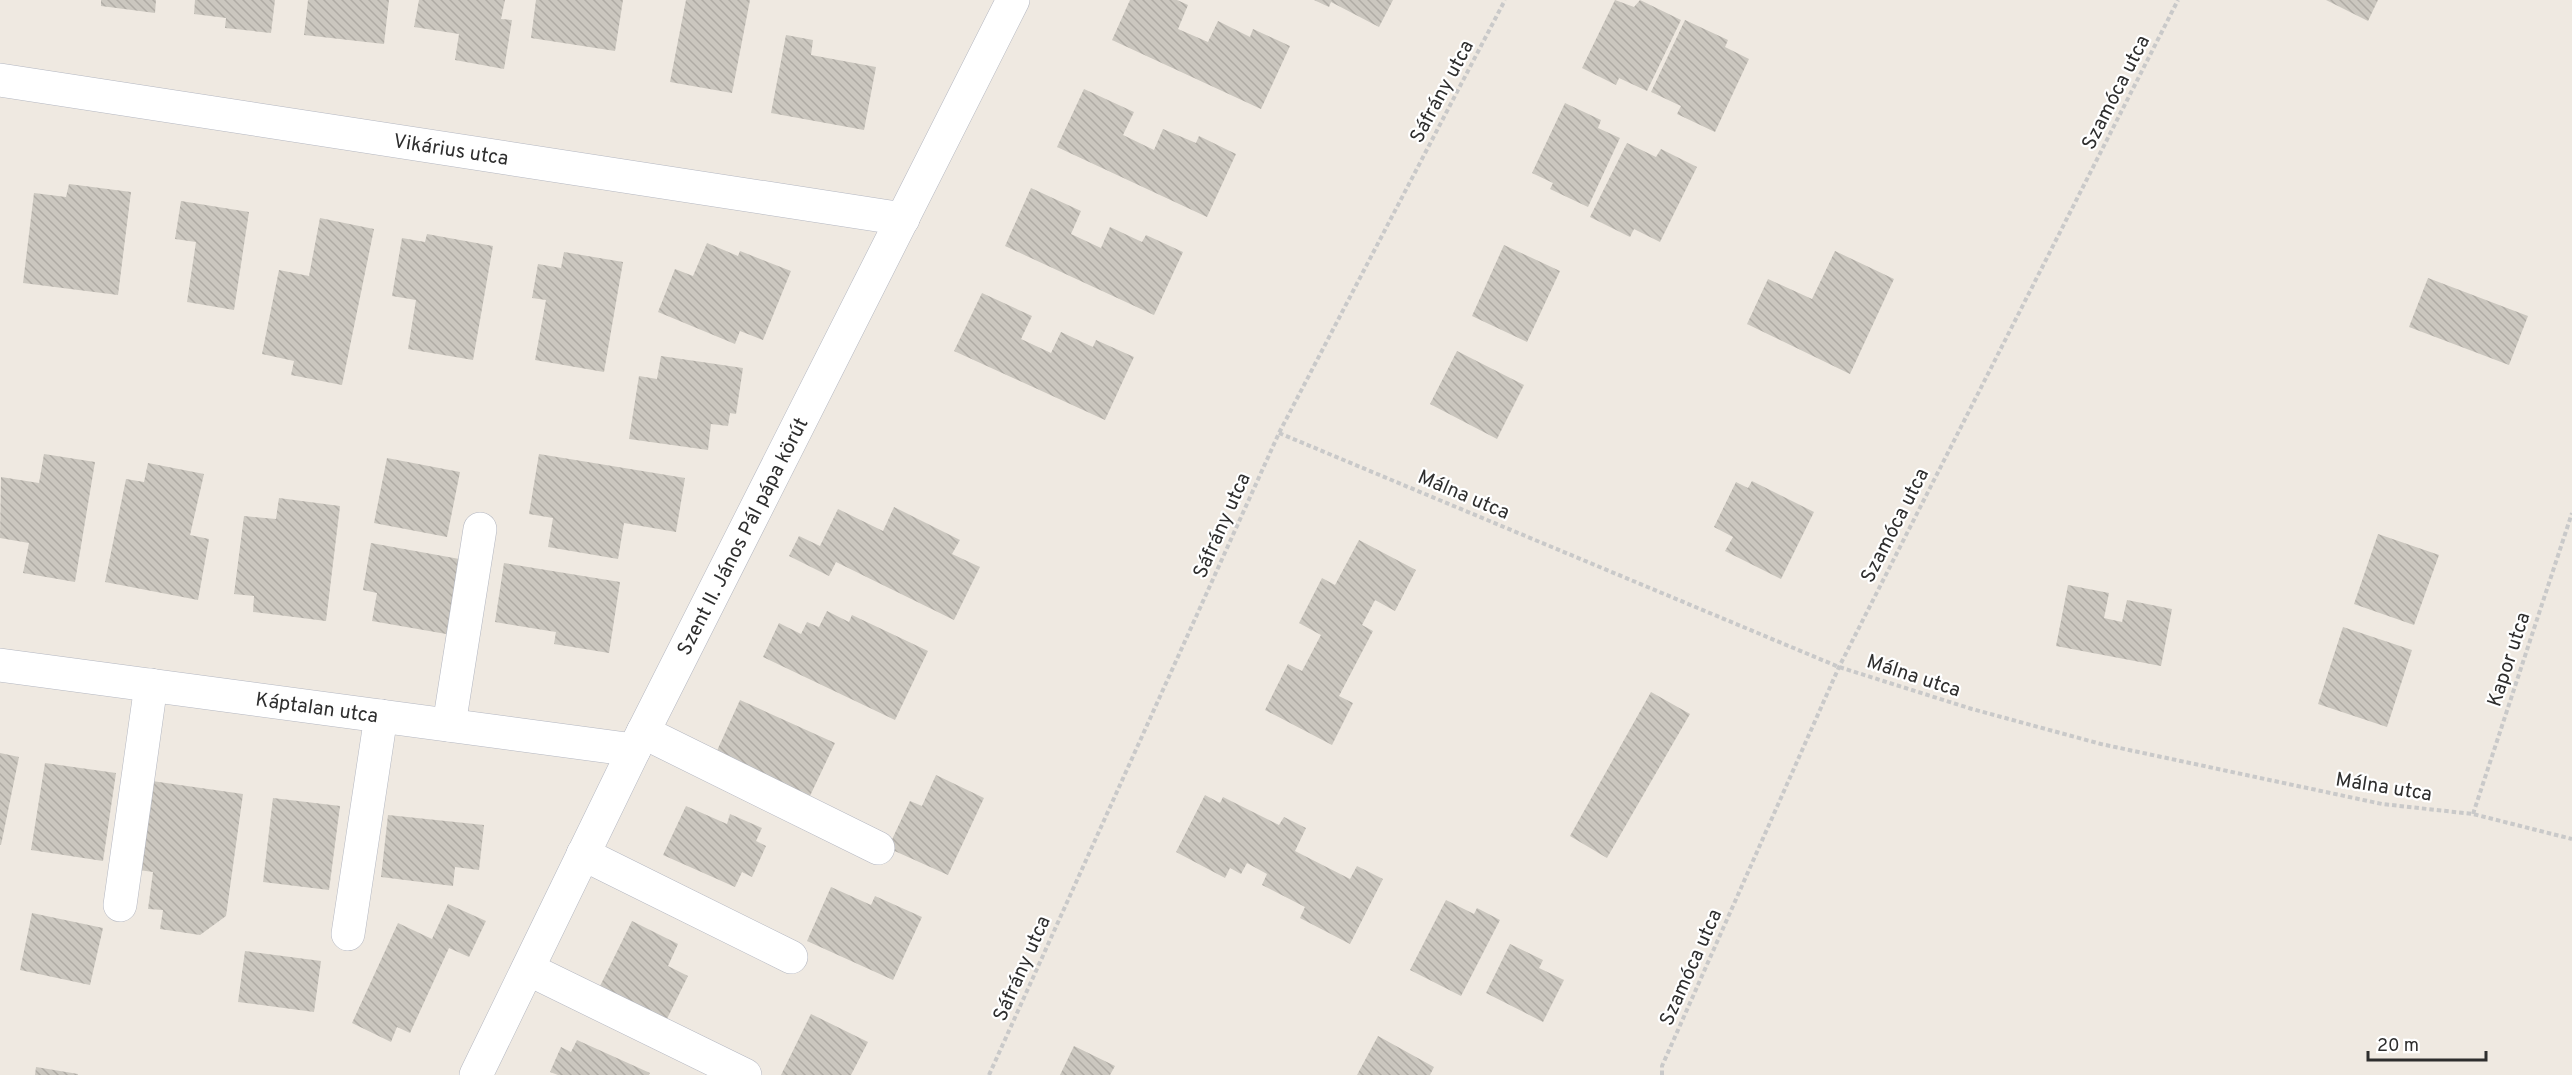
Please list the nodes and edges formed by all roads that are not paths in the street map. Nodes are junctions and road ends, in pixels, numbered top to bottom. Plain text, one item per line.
1 (1013, 0) edge
2 (0, 80) edge
3 (903, 219) junction
4 (480, 529) dead end
5 (0, 665) edge
6 (151, 685) junction
7 (381, 716) junction
8 (449, 725) junction
9 (638, 741) junction
10 (878, 848) dead end
11 (583, 854) junction
12 (120, 905) dead end
13 (348, 933) dead end
14 (791, 957) dead end
15 (528, 969) junction
16 (480, 1074) edge
17 (745, 1075) edge

1 - 3 street, Szent II. János Pál pápa körút
2 - 3 street, Vikárius utca
3 - 9 street, Szent II. János Pál pápa körút
4 - 8 street
5 - 6 street, Káptalan utca
6 - 7 street, Káptalan utca
6 - 12 street
7 - 8 street, Káptalan utca
7 - 13 street
8 - 9 street, Káptalan utca
9 - 10 street, Káptalan utca
9 - 11 street, Szent II. János Pál pápa körút
11 - 14 street
11 - 15 street, Szent II. János Pál pápa körút
15 - 16 street, Szent II. János Pál pápa körút
15 - 17 street

